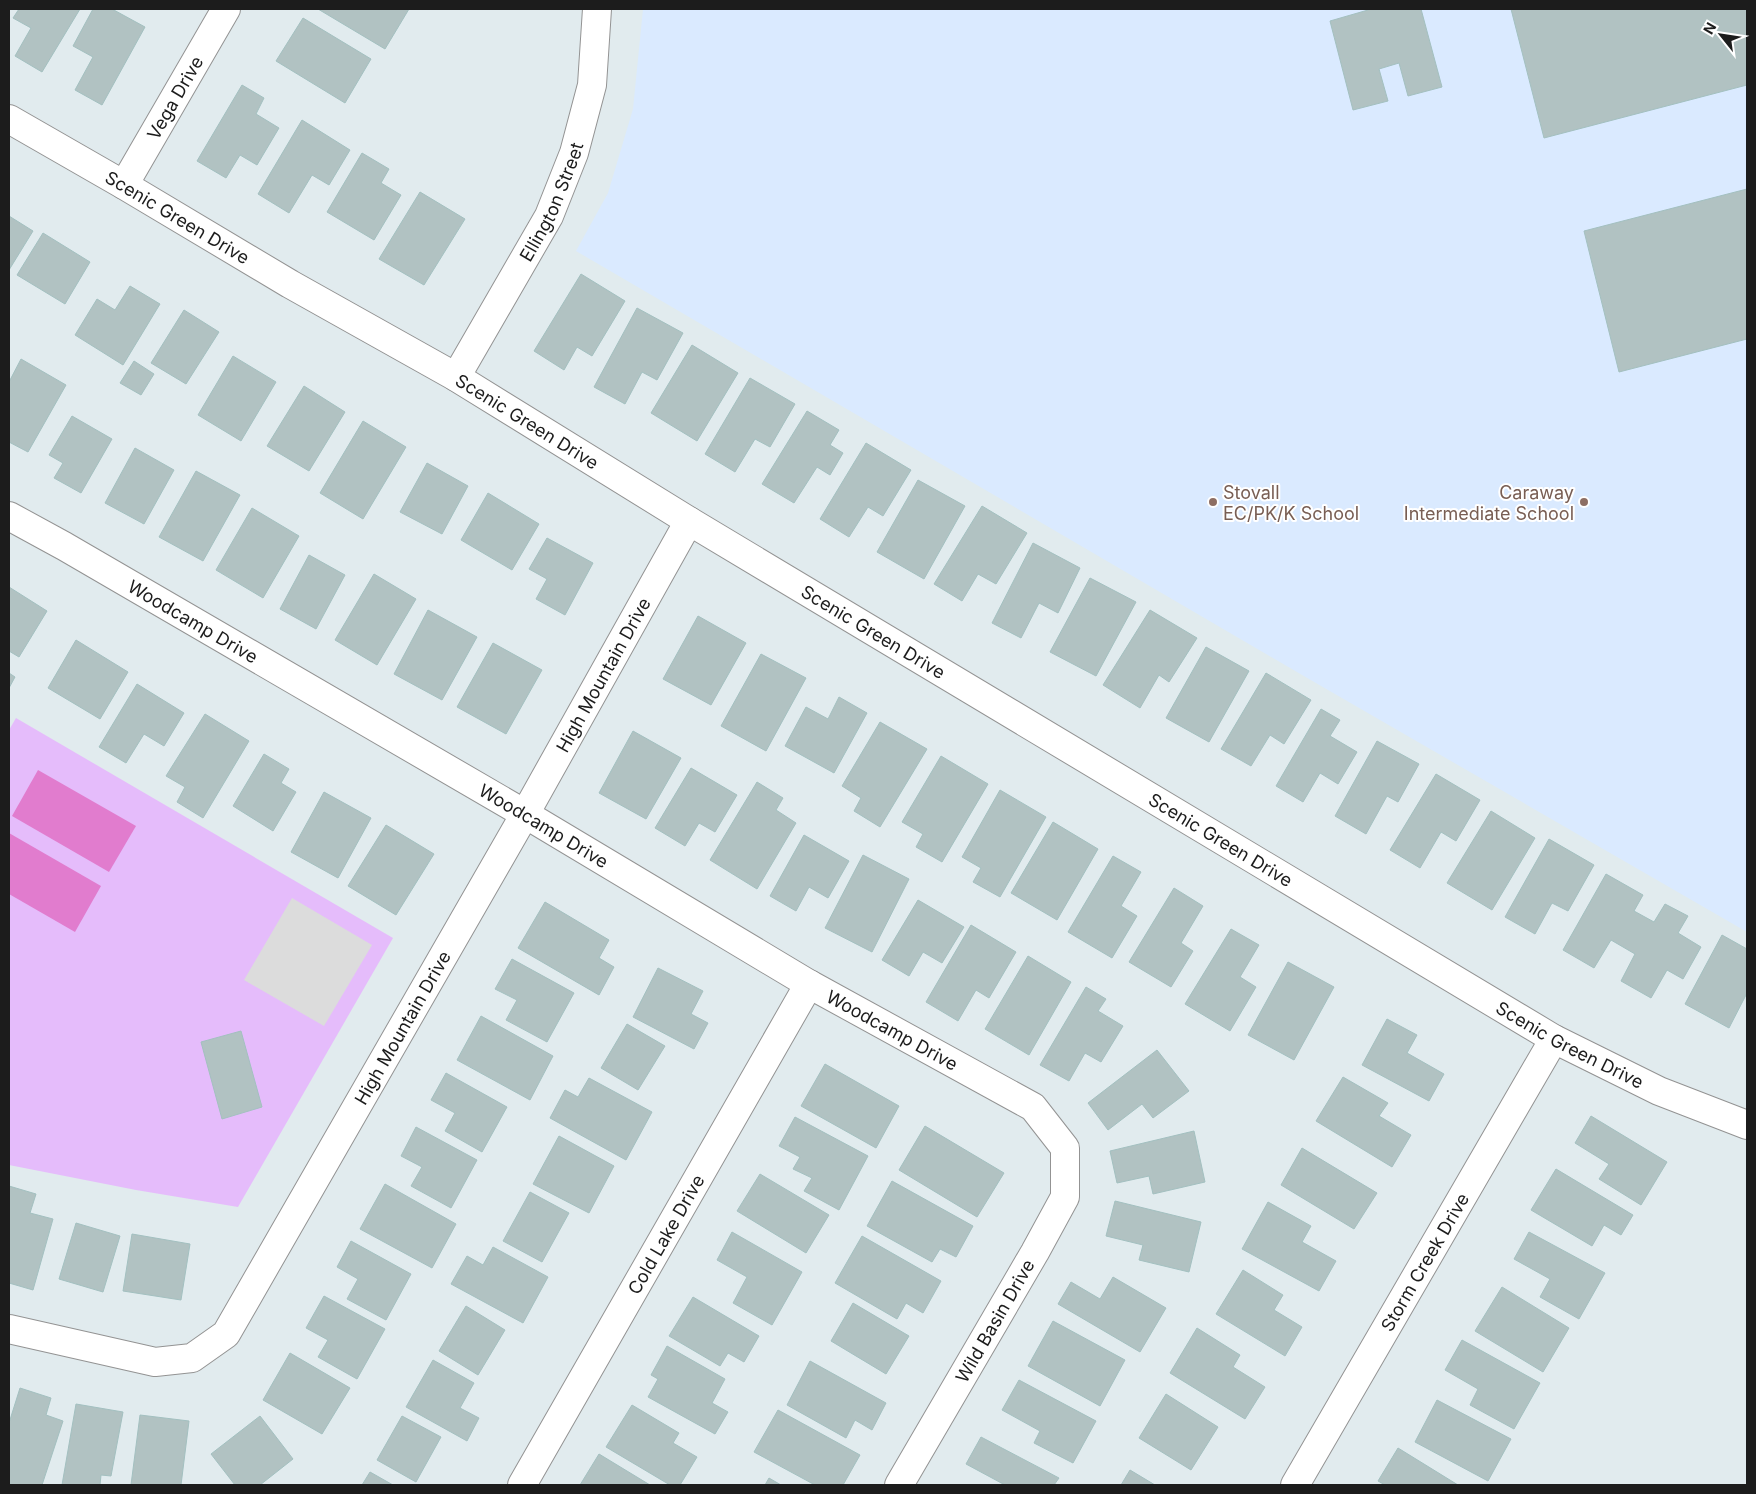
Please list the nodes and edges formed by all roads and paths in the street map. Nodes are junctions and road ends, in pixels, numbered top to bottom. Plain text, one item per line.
1 (226, 9) edge
2 (597, 9) edge
3 (9, 119) edge
4 (124, 185) junction
5 (456, 377) junction
6 (9, 516) edge
7 (690, 521) junction
8 (525, 814) junction
9 (808, 984) junction
10 (1554, 1038) junction
11 (1747, 1125) edge
12 (1065, 1148) joint
13 (9, 1329) edge
14 (522, 1485) edge
15 (899, 1485) edge
16 (1295, 1485) edge

1 - 4 street, Vega Drive
2 - 5 street, Ellington Street
3 - 4 street, Scenic Green Drive
4 - 5 street, Scenic Green Drive
5 - 7 street, Scenic Green Drive
6 - 8 street, Woodcamp Drive
7 - 8 street, High Mountain Drive
7 - 10 street, Scenic Green Drive
8 - 9 street, Woodcamp Drive
8 - 13 street, High Mountain Drive
9 - 12 street, Woodcamp Drive
9 - 14 street, Cold Lake Drive
10 - 11 street, Scenic Green Drive
10 - 16 street, Storm Creek Drive
12 - 15 street, Wild Basin Drive

